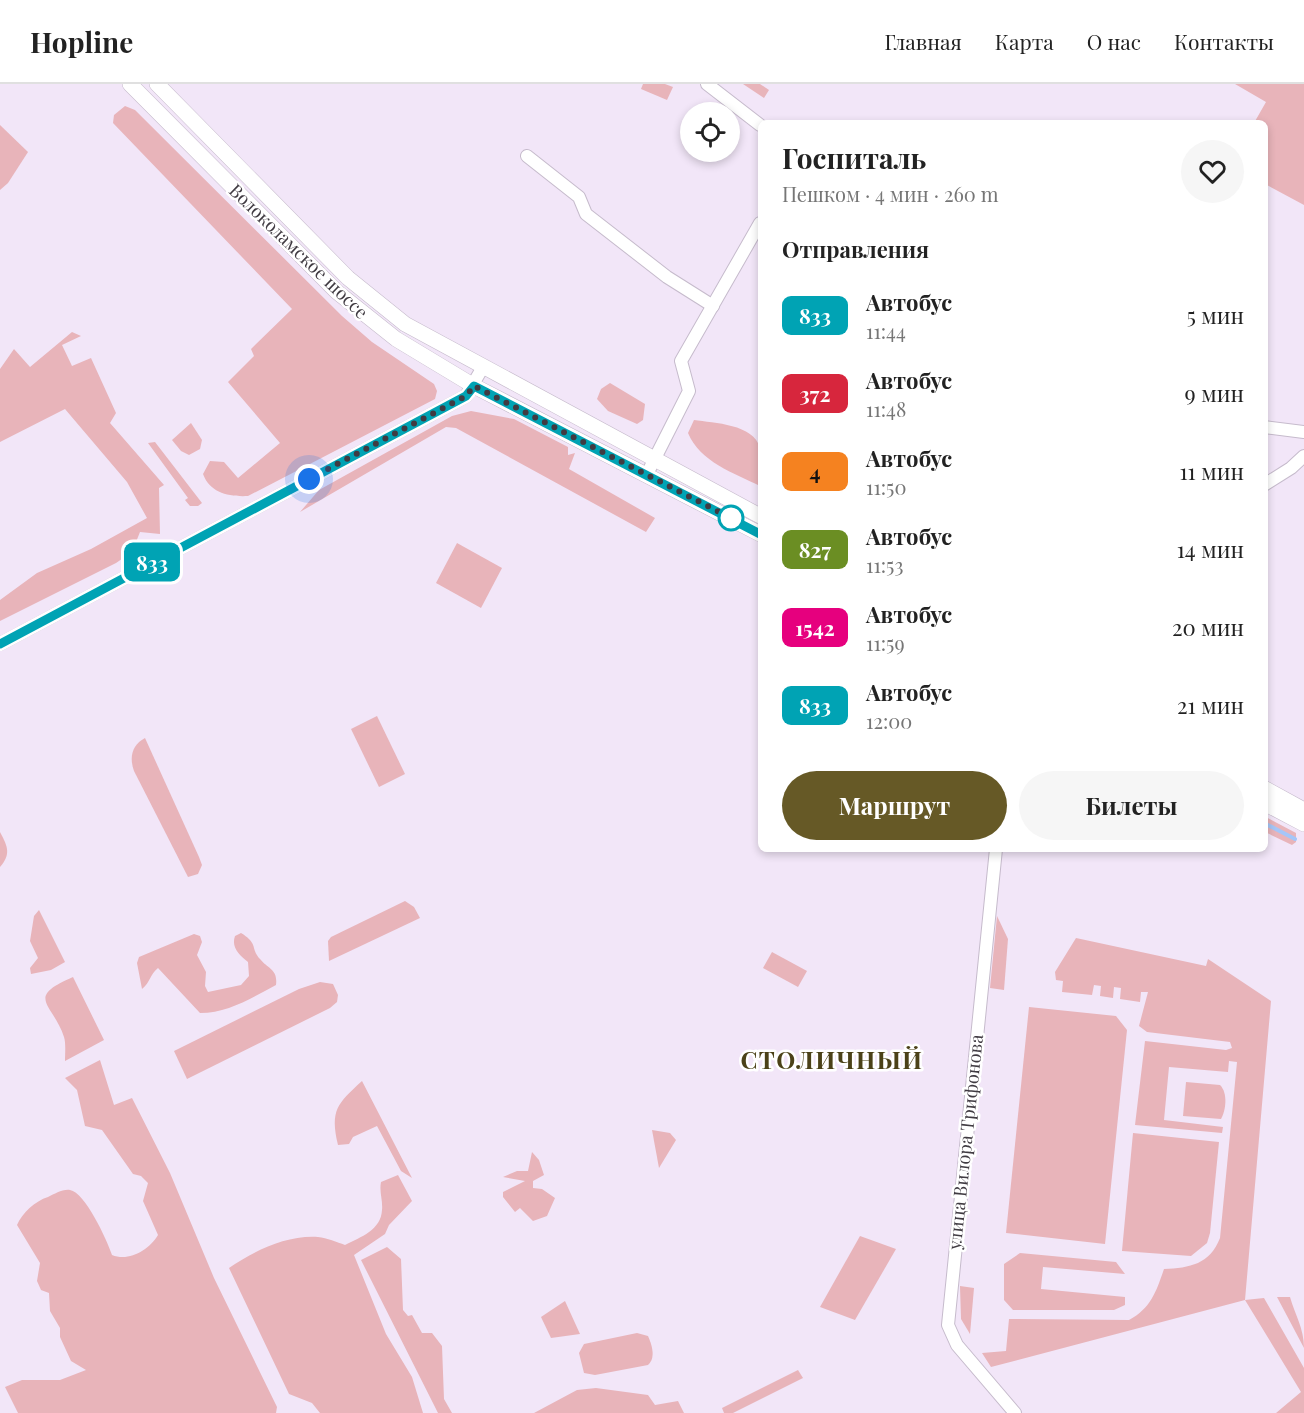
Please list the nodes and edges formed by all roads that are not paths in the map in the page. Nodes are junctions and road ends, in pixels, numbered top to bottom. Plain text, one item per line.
1 (130, 84) edge
2 (157, 84) edge
3 (707, 84) edge
4 (758, 123) edge
5 (527, 156) dead end
6 (758, 227) edge
7 (713, 306) junction
8 (483, 368) junction
9 (474, 386) junction
10 (1268, 428) edge
11 (1304, 432) edge
12 (1304, 456) edge
13 (655, 460) junction
14 (647, 474) junction
15 (1268, 482) edge
16 (758, 515) edge
17 (758, 533) edge
18 (0, 644) edge
19 (1268, 790) edge
20 (1268, 805) edge
21 (1304, 810) edge
22 (1304, 824) edge
23 (996, 852) edge
24 (1015, 1413) edge

1 - 9 main road, Волоколамское шоссе
2 - 8 main road, Волоколамское шоссе
3 - 4 street
5 - 7 street
6 - 7 street
7 - 13 street
8 - 9 street
8 - 13 main road, Волоколамское шоссе
9 - 14 main road, Волоколамское шоссе
9 - 18 street
10 - 11 street
12 - 15 street
13 - 14 street
13 - 16 main road, Волоколамское шоссе
14 - 17 main road, Волоколамское шоссе
19 - 21 main road
20 - 22 main road
23 - 24 street, улица Вилора Трифонова

